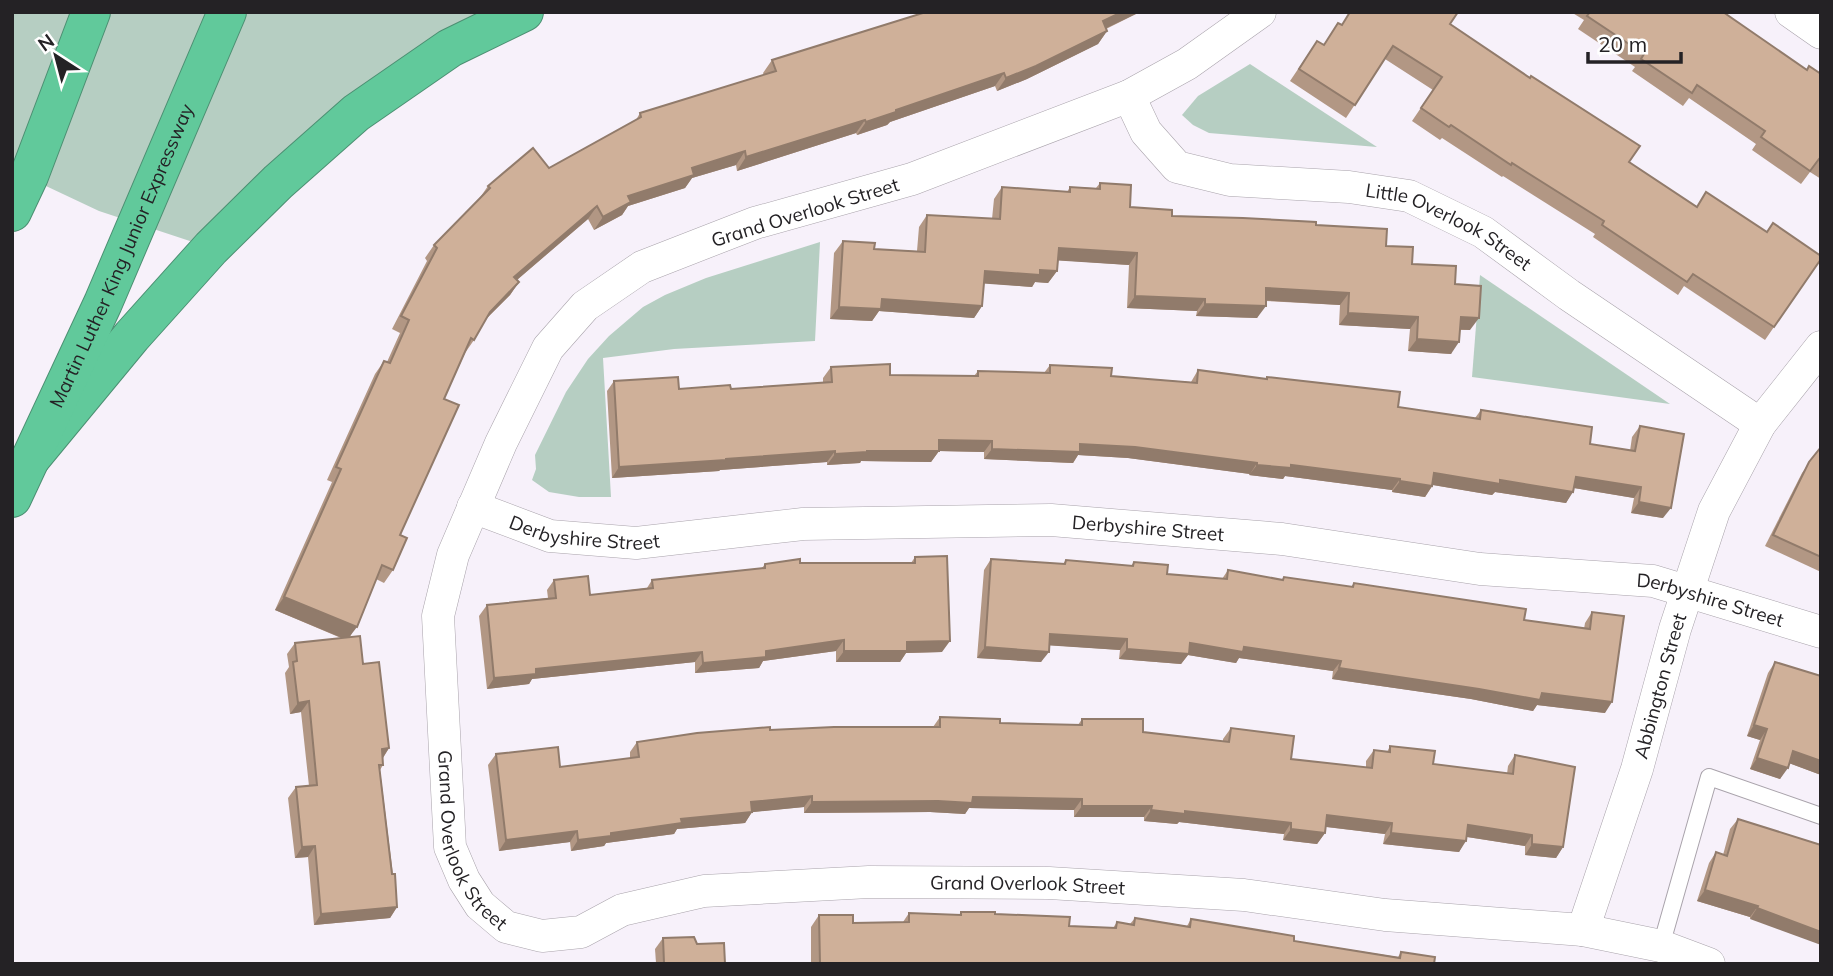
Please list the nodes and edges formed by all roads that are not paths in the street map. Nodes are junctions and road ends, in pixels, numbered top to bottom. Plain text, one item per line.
1 (92, 12) edge
2 (227, 12) edge
3 (524, 12) edge
4 (1260, 12) edge
5 (1791, 12) edge
6 (1821, 33) edge
7 (1129, 96) junction
8 (12, 212) edge
9 (1821, 347) edge
10 (1759, 424) junction
11 (27, 463) junction
12 (12, 498) edge
13 (473, 507) junction
14 (1687, 592) junction
15 (1821, 632) edge
16 (1821, 816) edge
17 (1583, 930) junction
18 (1661, 946) junction
19 (1709, 964) edge

1 - 8 highway
2 - 11 highway, Martin Luther King Junior Expressway
3 - 11 highway
4 - 7 street, Grand Overlook Street
5 - 6 street
7 - 10 street, Little Overlook Street
7 - 13 street, Grand Overlook Street
9 - 10 street, Abbington Street
10 - 14 street, Abbington Street
11 - 12 highway, Martin Luther King Junior Expressway
13 - 14 street, Derbyshire Street
13 - 17 street, Grand Overlook Street
14 - 15 street, Derbyshire Street
14 - 17 street, Abbington Street
16 - 18 lane
17 - 18 street, Grand Overlook Street
18 - 19 street, Grand Overlook Street

